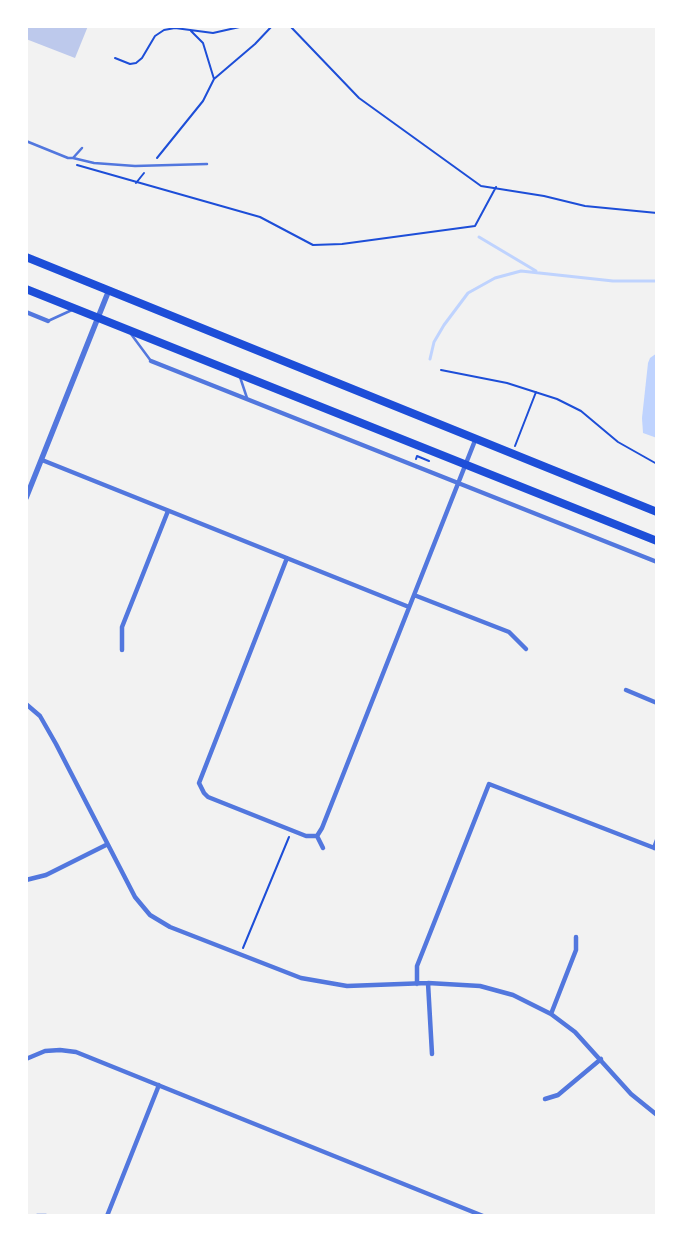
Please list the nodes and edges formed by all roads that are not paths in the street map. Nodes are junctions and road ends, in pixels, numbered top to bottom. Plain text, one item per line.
1 (26, 141) edge
2 (82, 148) dead end
3 (73, 158) junction
4 (207, 164) dead end
5 (26, 257) edge
6 (26, 289) edge
7 (109, 290) junction
8 (75, 309) junction
9 (26, 312) edge
10 (98, 318) junction
11 (48, 321) joint
12 (129, 330) junction
13 (151, 361) joint
14 (239, 374) junction
15 (248, 399) junction
16 (476, 438) junction
17 (42, 460) junction
18 (466, 464) junction
19 (459, 483) junction
20 (28, 487) edge
21 (26, 498) edge
22 (168, 511) junction
23 (657, 512) edge
24 (657, 541) edge
25 (287, 558) junction
26 (657, 562) edge
27 (414, 594) junction
28 (409, 607) junction
29 (526, 649) dead end
30 (122, 650) dead end
31 (626, 690) dead end
32 (657, 702) edge
33 (26, 704) edge
34 (317, 836) junction
35 (657, 840) edge
36 (106, 845) junction
37 (323, 848) dead end
38 (655, 848) edge
39 (26, 880) edge
40 (576, 937) dead end
41 (428, 983) junction
42 (417, 984) junction
43 (551, 1014) junction
44 (432, 1054) dead end
45 (26, 1059) edge
46 (602, 1060) junction
47 (159, 1086) junction
48 (545, 1099) dead end
49 (657, 1115) edge
50 (482, 1215) edge
51 (37, 1216) edge
52 (46, 1216) edge
53 (107, 1216) edge

1 - 3 lane
2 - 3 lane
3 - 4 lane
5 - 7 highway
6 - 8 highway
7 - 10 street
7 - 16 highway
8 - 10 highway
8 - 11 lane
9 - 11 street
10 - 12 highway
10 - 17 street
12 - 13 lane
12 - 14 highway
13 - 15 street
14 - 15 lane
14 - 18 highway
15 - 19 street
16 - 18 street
16 - 23 highway
17 - 20 street
17 - 22 street
18 - 19 street
18 - 24 highway
19 - 26 street
19 - 27 street
20 - 21 street
22 - 25 street
22 - 30 street
25 - 28 street
25 - 34 street
27 - 28 street
27 - 29 street
28 - 34 street
31 - 32 street
33 - 36 street
34 - 37 street
35 - 38 street
36 - 39 street
36 - 42 street
38 - 42 street
40 - 43 street
41 - 42 street
41 - 43 street
41 - 44 street
43 - 46 street
45 - 47 street
46 - 48 street
46 - 49 street
47 - 50 street
47 - 53 street
51 - 52 street

